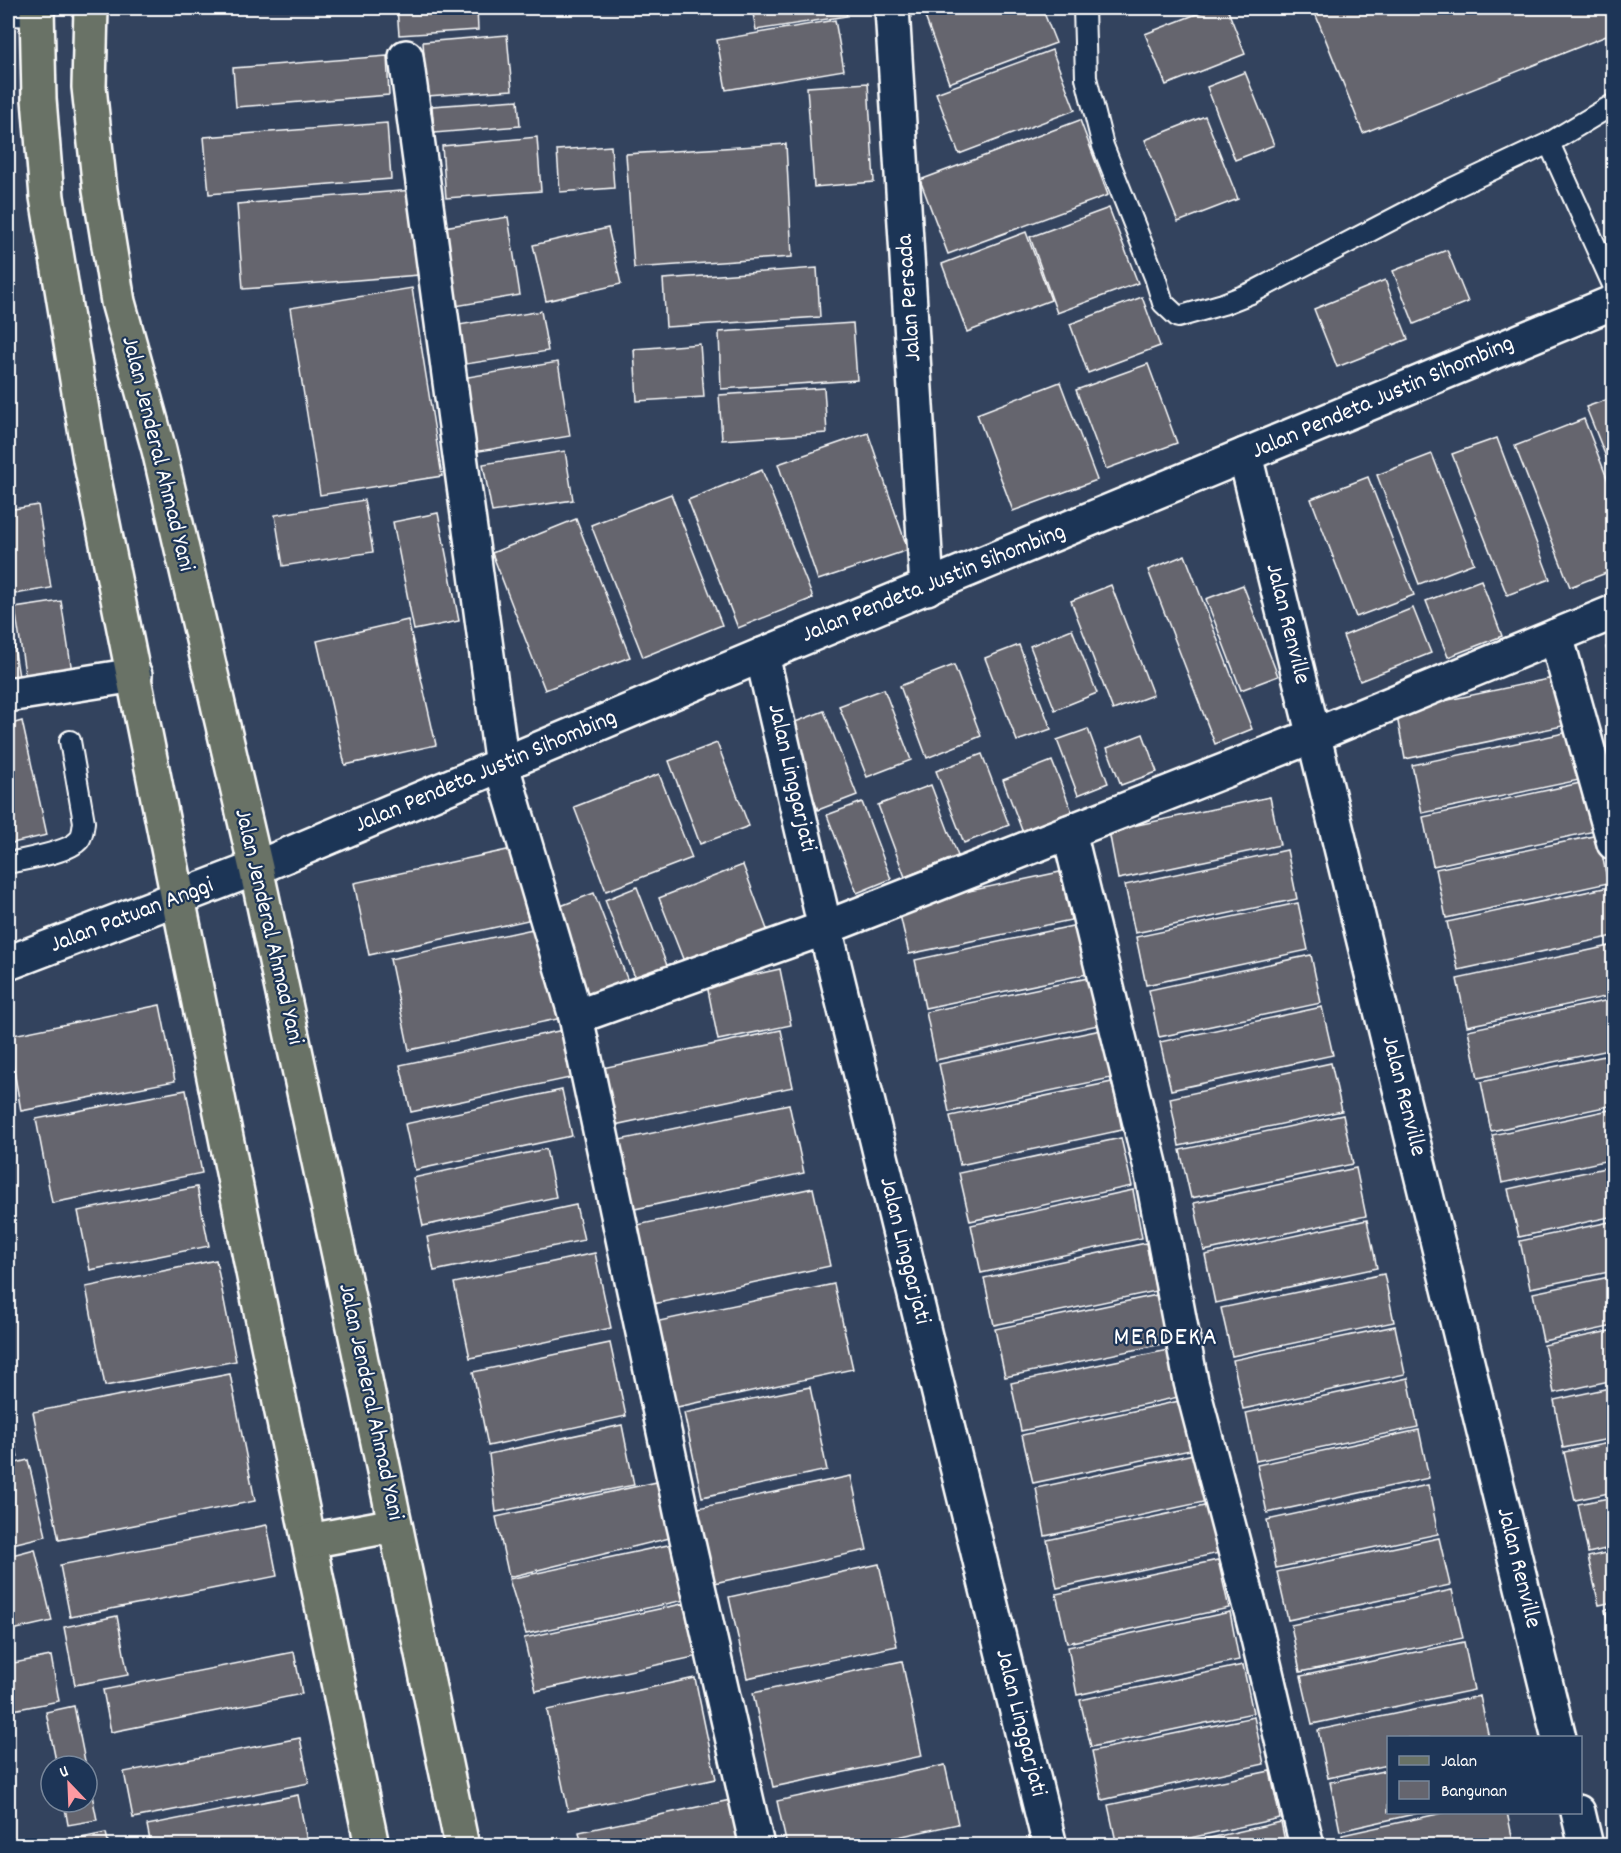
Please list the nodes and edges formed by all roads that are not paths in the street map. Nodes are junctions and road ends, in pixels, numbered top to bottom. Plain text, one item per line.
1 (91, 8) edge
2 (892, 8) edge
3 (1084, 8) edge
4 (27, 13) edge
5 (406, 57) dead end
6 (89, 87) junction
7 (39, 99) junction
8 (1614, 104) edge
9 (1549, 142) junction
10 (1614, 287) edge
11 (1614, 302) edge
12 (1245, 455) junction
13 (927, 588) junction
14 (1614, 612) edge
15 (1556, 636) junction
16 (762, 655) junction
17 (135, 675) junction
18 (8, 695) edge
19 (1315, 735) junction
20 (70, 741) dead end
21 (502, 766) junction
22 (1069, 832) junction
23 (1614, 843) edge
24 (8, 863) edge
25 (256, 868) junction
26 (178, 898) junction
27 (825, 928) junction
28 (8, 963) edge
29 (576, 1017) junction
30 (395, 1525) junction
31 (309, 1541) junction
32 (1559, 1736) edge
33 (1578, 1814) edge
34 (372, 1845) edge
35 (462, 1845) edge
36 (757, 1845) edge
37 (1050, 1845) edge
38 (1307, 1845) edge
39 (1586, 1845) edge

1 - 6 main road, Jalan Jenderal Ahmad Yani
2 - 13 street, Jalan Persada
3 - 9 lane
4 - 7 main road
5 - 21 street
6 - 7 main road
6 - 25 main road, Jalan Jenderal Ahmad Yani
7 - 17 main road
8 - 9 lane
9 - 10 lane
11 - 12 street, Jalan Pendeta Justin Sihombing
12 - 13 street, Jalan Pendeta Justin Sihombing
12 - 19 street, Jalan Renville
13 - 16 street, Jalan Pendeta Justin Sihombing
14 - 15 street
15 - 19 street
15 - 23 street
16 - 21 street, Jalan Pendeta Justin Sihombing
16 - 27 street, Jalan Linggarjati
17 - 18 street
17 - 26 main road
19 - 22 street
19 - 32 street, Jalan Renville
20 - 24 lane
21 - 25 street, Jalan Pendeta Justin Sihombing
21 - 29 street
22 - 27 street
22 - 38 street
25 - 26 street, Jalan Patuan Anggi
25 - 30 main road, Jalan Jenderal Ahmad Yani
26 - 28 street, Jalan Patuan Anggi
26 - 31 main road
27 - 29 street
27 - 37 street, Jalan Linggarjati
29 - 36 street
30 - 31 main road
30 - 35 main road, Jalan Jenderal Ahmad Yani
31 - 34 main road
33 - 39 street

